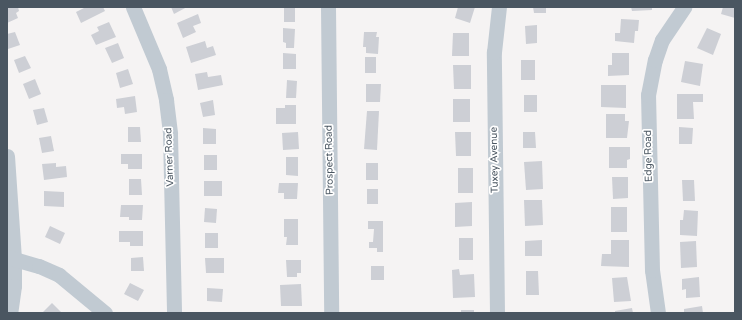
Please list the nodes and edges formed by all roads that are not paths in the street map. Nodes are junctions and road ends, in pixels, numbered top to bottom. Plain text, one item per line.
1 (133, 7) edge
2 (328, 7) edge
3 (499, 7) edge
4 (684, 7) edge
5 (7, 156) edge
6 (10, 258) edge
7 (10, 313) edge
8 (105, 313) edge
9 (174, 313) edge
10 (331, 313) edge
11 (497, 313) edge
12 (658, 313) edge

1 - 9 street, Varner Road
2 - 10 street, Prospect Road
3 - 11 street, Tuxey Avenue
4 - 12 street, Edge Road
5 - 6 street
6 - 7 street
6 - 8 street

